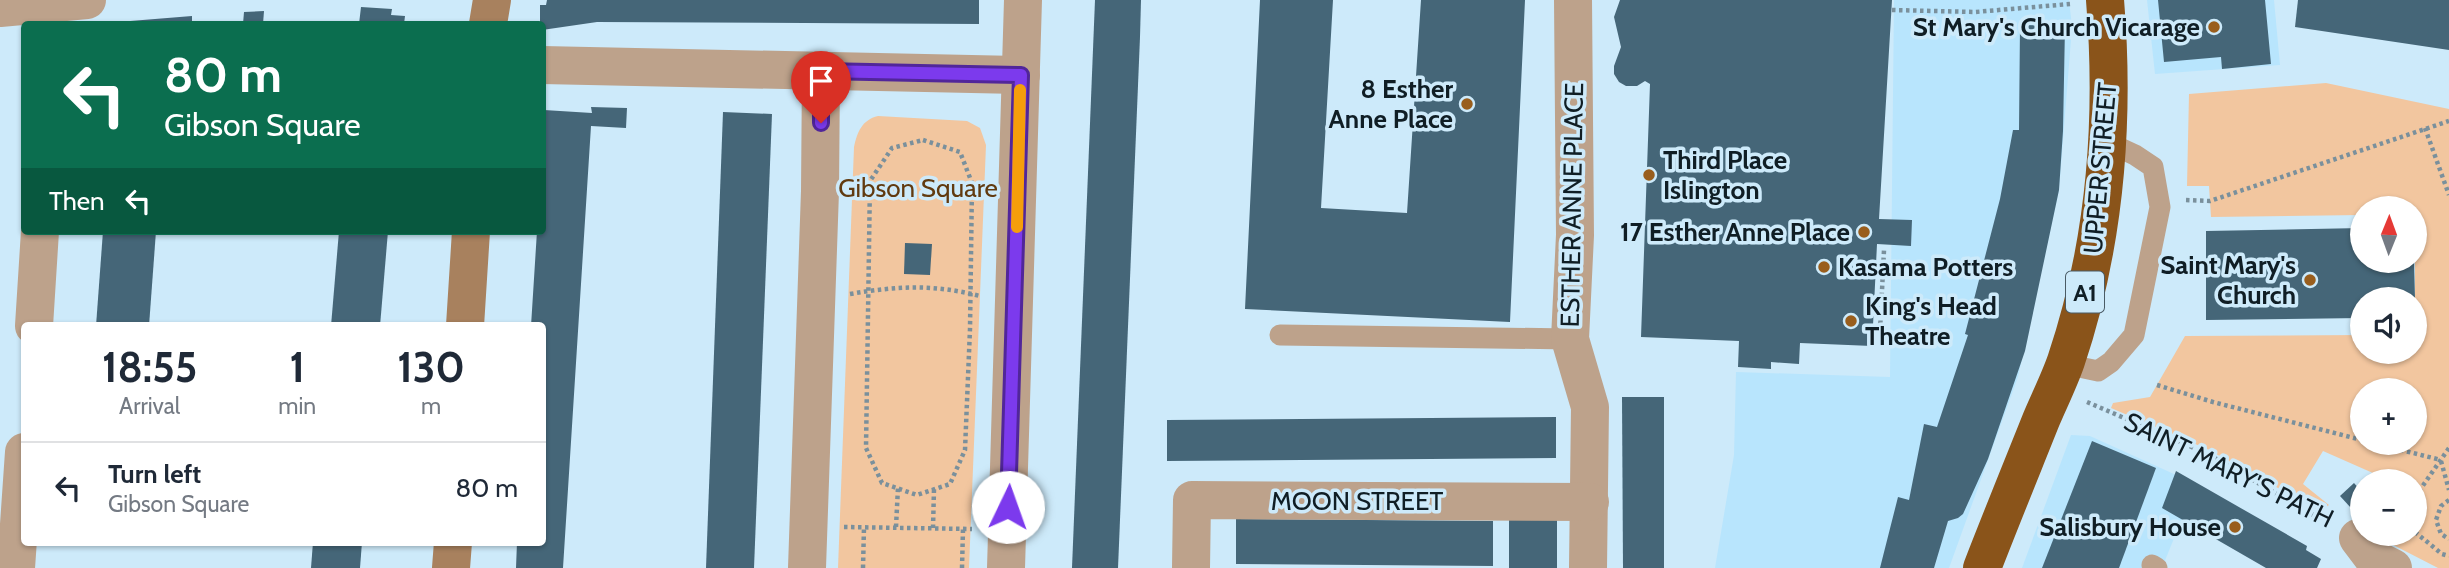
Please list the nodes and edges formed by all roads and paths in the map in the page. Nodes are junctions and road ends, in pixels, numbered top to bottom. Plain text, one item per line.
1 (492, 0) edge
2 (1023, 0) edge
3 (1573, 0) edge
4 (2105, 1) edge
5 (69, 7) edge
6 (0, 8) edge
7 (1892, 10) dead end
8 (488, 21) edge
9 (546, 65) edge
10 (821, 71) junction
11 (1021, 75) junction
12 (2449, 121) edge
13 (2425, 128) junction
14 (2107, 142) junction
15 (2449, 195) edge
16 (2210, 201) dead end
17 (40, 235) edge
18 (471, 235) edge
19 (1884, 250) dead end
20 (895, 287) dead end
21 (970, 294) junction
22 (1014, 306) junction
23 (34, 322) edge
24 (465, 322) edge
25 (1880, 331) dead end
26 (1280, 335) dead end
27 (1570, 339) junction
28 (2060, 375) junction
29 (2157, 385) dead end
30 (2350, 437) edge
31 (2449, 448) edge
32 (2421, 455) edge
33 (2441, 460) junction
34 (2427, 480) edge
35 (898, 487) junction
36 (934, 489) junction
37 (2449, 490) edge
38 (21, 496) edge
39 (2449, 500) edge
40 (1590, 502) junction
41 (808, 526) junction
42 (864, 527) junction
43 (896, 527) junction
44 (963, 528) dead end
45 (2449, 539) edge
46 (2427, 542) edge
47 (453, 546) edge
48 (2449, 556) edge
49 (2373, 558) edge
50 (16, 568) edge
51 (451, 568) edge
52 (807, 568) edge
53 (863, 568) edge
54 (962, 568) edge
55 (1006, 568) edge
56 (1191, 568) edge
57 (1588, 568) edge
58 (1982, 568) edge

1 - 8 main road
2 - 11 street
3 - 27 street, ESTHER ANNE PLACE
4 - 7 path
4 - 14 highway, UPPER STREET / A1
5 - 6 street
9 - 10 street
10 - 11 street
10 - 41 street
11 - 22 street
12 - 13 path
13 - 15 path
13 - 16 path
14 - 28 highway, UPPER STREET / A1
14 - 28 lane
17 - 23 street
18 - 24 main road
19 - 25 path
20 - 21 path
21 - 22 path
21 - 35 path
21 - 36 path
22 - 55 street
26 - 27 lane
27 - 40 street, ESTHER ANNE PLACE
28 - 49 path, SAINT MARY'S PATH
28 - 58 highway, UPPER STREET / A1
29 - 30 path
31 - 33 path
32 - 33 path
33 - 34 path
33 - 37 path
35 - 36 path
35 - 43 path
36 - 43 path
38 - 50 street
39 - 45 path
40 - 56 street, MOON STREET
40 - 57 street, ESTHER ANNE PLACE
41 - 42 path
41 - 52 street
42 - 43 path
42 - 53 path
44 - 54 path
46 - 48 path
47 - 51 main road

